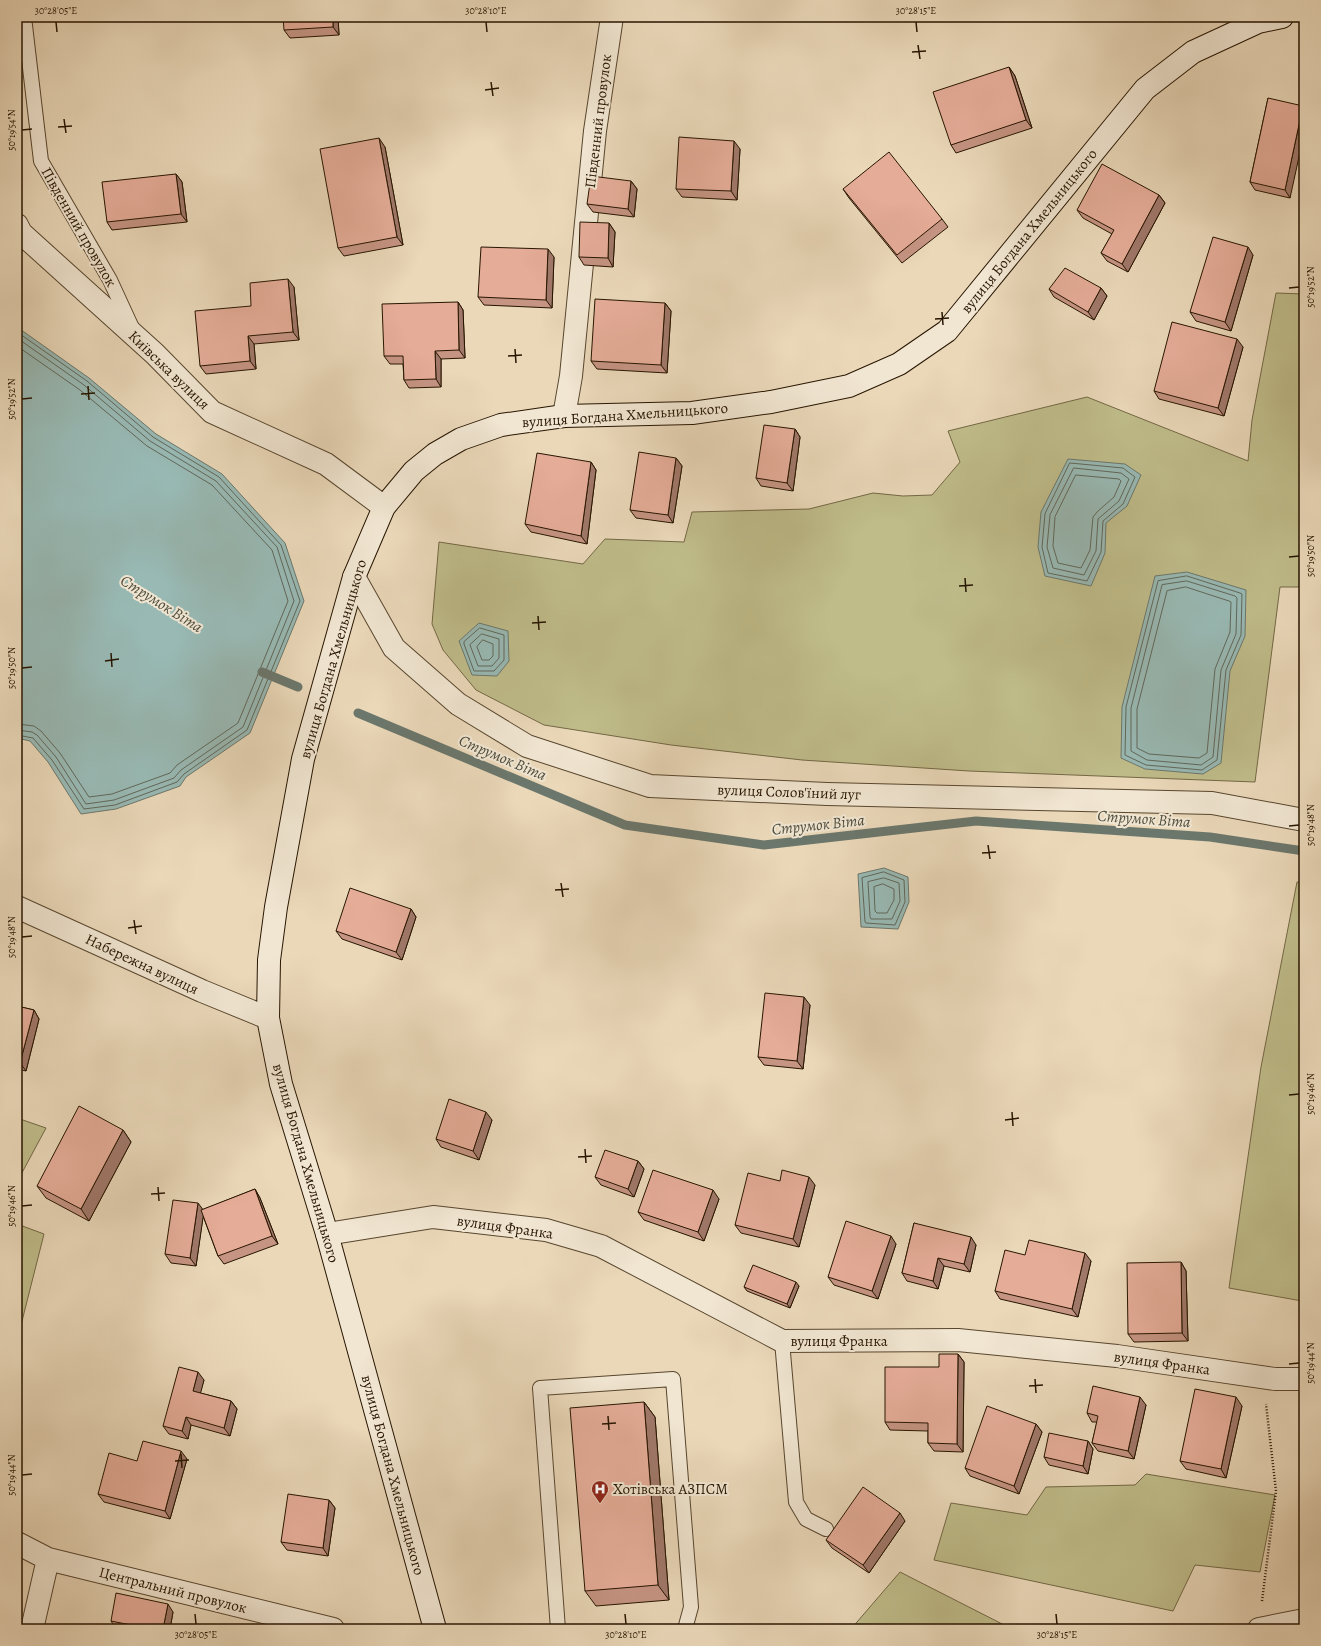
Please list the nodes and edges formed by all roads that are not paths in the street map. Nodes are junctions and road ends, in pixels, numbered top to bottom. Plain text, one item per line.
1 (24, 17) edge
2 (612, 17) edge
3 (1282, 17) edge
4 (17, 225) edge
5 (137, 337) junction
6 (564, 416) junction
7 (384, 507) junction
8 (354, 577) junction
9 (1304, 820) edge
10 (17, 908) edge
11 (268, 1018) junction
12 (327, 1234) junction
13 (782, 1341) junction
14 (1304, 1379) edge
15 (826, 1528) dead end
16 (17, 1543) edge
17 (48, 1559) junction
18 (1304, 1620) edge
19 (32, 1629) edge
20 (333, 1629) edge
21 (435, 1629) edge
22 (558, 1629) edge
23 (685, 1629) edge
24 (1259, 1629) edge

1 - 5 lane, Південний провулок
2 - 6 street, Південний провулок
3 - 6 street, вулиця Богдана Хмельницького
4 - 5 street, Київська вулиця
5 - 7 street, Київська вулиця
6 - 7 street, вулиця Богдана Хмельницького
7 - 8 street, вулиця Богдана Хмельницького
8 - 9 street, вулиця Солов'їний луг
8 - 11 street, вулиця Богдана Хмельницького
10 - 11 street, Набережна вулиця
11 - 12 street, вулиця Богдана Хмельницького
12 - 13 street, вулиця Франка
12 - 21 street, вулиця Богдана Хмельницького
13 - 14 street, вулиця Франка
13 - 15 lane
16 - 17 street, Центральний провулок
17 - 19 street
17 - 20 street, Центральний провулок
18 - 24 street
22 - 23 lane

